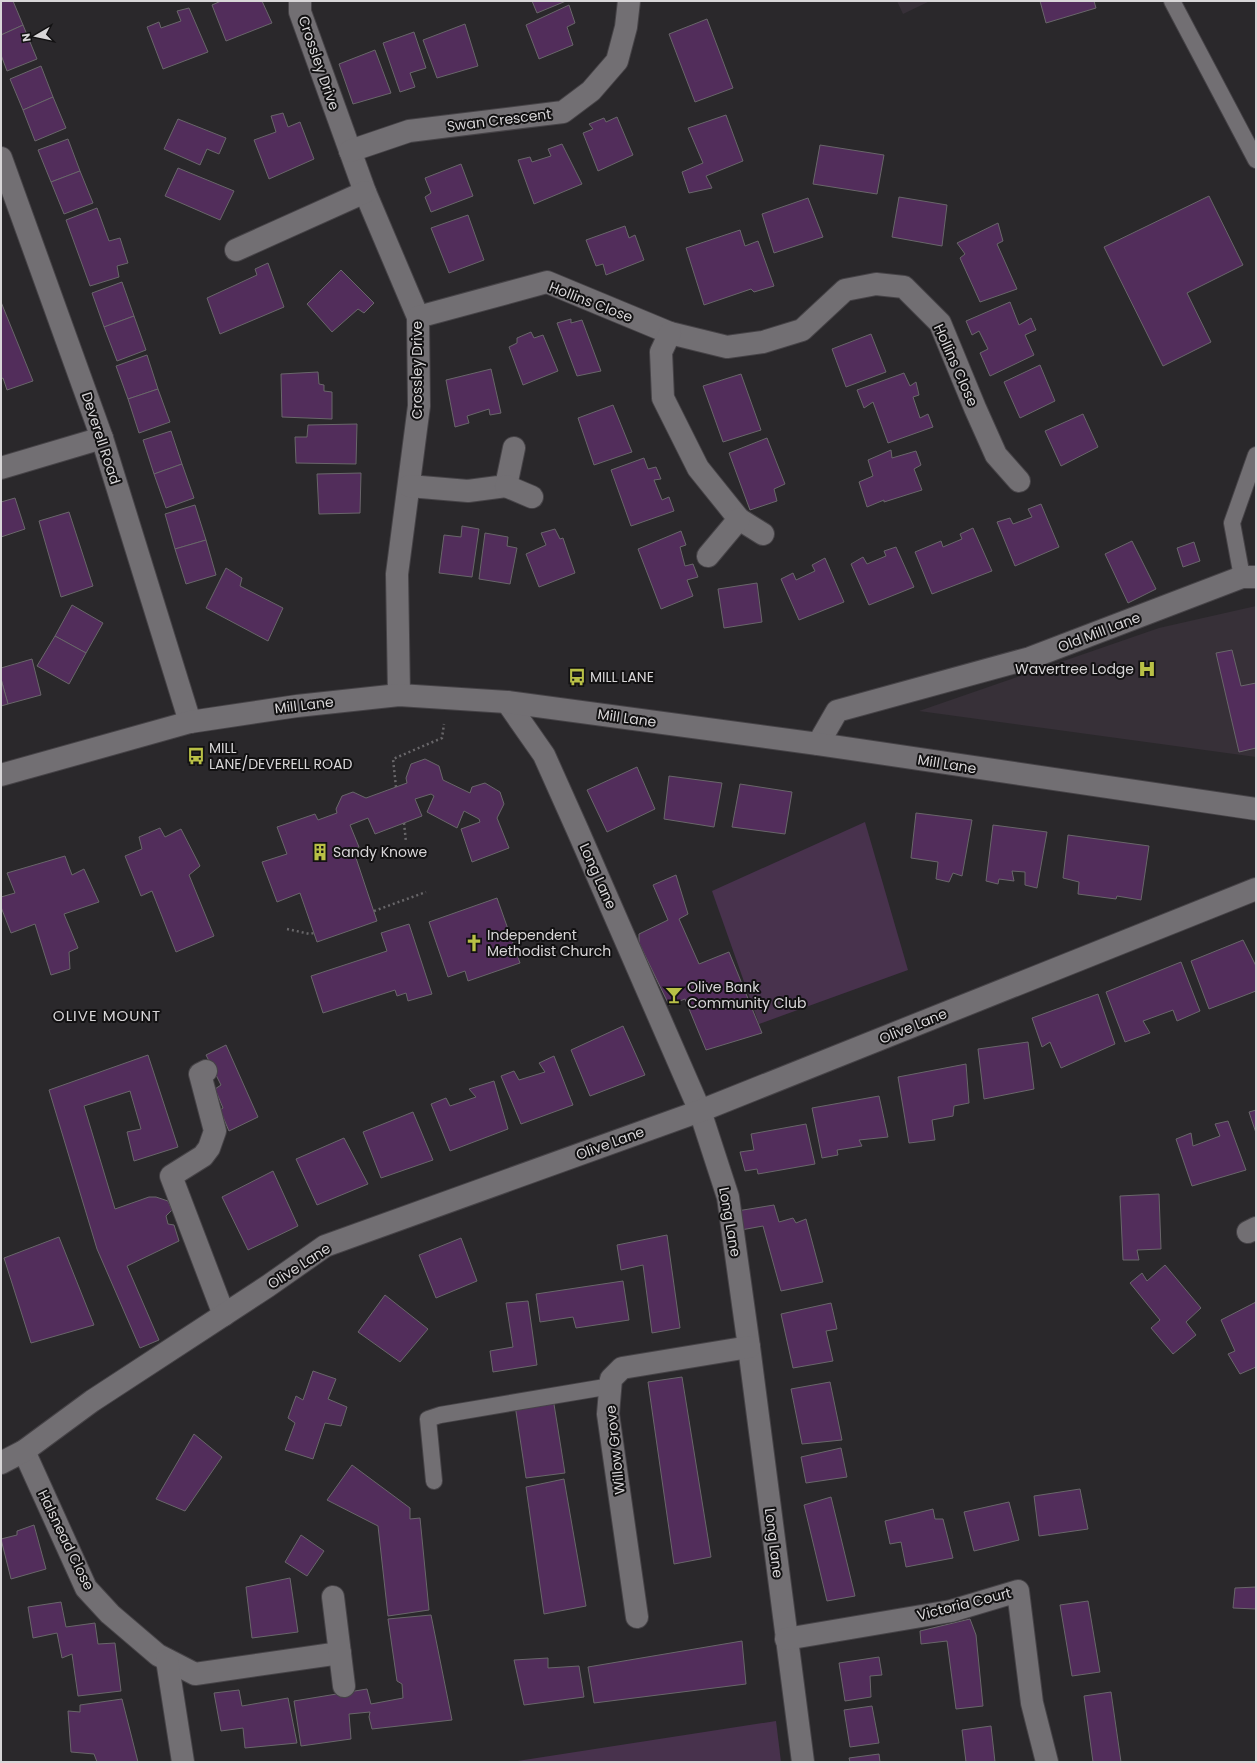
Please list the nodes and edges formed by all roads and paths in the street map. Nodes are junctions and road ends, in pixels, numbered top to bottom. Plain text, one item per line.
1 (300, 1) edge
2 (629, 1) edge
3 (1172, 1) edge
4 (350, 150) junction
5 (1256, 160) edge
6 (2, 166) edge
7 (365, 192) junction
8 (236, 250) dead end
9 (418, 317) junction
10 (670, 333) junction
11 (102, 438) junction
12 (514, 448) dead end
13 (1256, 455) edge
14 (1, 468) edge
15 (1019, 481) dead end
16 (409, 486) junction
17 (506, 486) junction
18 (532, 497) dead end
19 (739, 519) junction
20 (764, 534) dead end
21 (708, 556) dead end
22 (1249, 577) edge
23 (398, 695) junction
24 (448, 698) junction
25 (507, 702) junction
26 (190, 722) junction
27 (818, 744) junction
28 (1, 775) edge
29 (396, 787) dead end
30 (1256, 809) edge
31 (404, 823) dead end
32 (406, 842) dead end
33 (1256, 889) edge
34 (426, 892) dead end
35 (374, 911) dead end
36 (287, 929) dead end
37 (314, 933) dead end
38 (206, 1071) dead end
39 (700, 1111) junction
40 (224, 1314) junction
41 (749, 1348) junction
42 (611, 1386) junction
43 (24, 1451) junction
44 (1, 1463) edge
45 (434, 1481) dead end
46 (333, 1597) dead end
47 (637, 1617) dead end
48 (786, 1639) junction
49 (340, 1653) junction
50 (167, 1660) junction
51 (344, 1686) dead end
52 (183, 1762) edge
53 (803, 1762) edge
54 (1047, 1762) edge

1 - 4 street, Crossley Drive
2 - 4 street, Swan Crescent
3 - 5 lane
4 - 7 street, Crossley Drive
6 - 11 street, Deverell Road
7 - 8 street
7 - 9 street, Crossley Drive
9 - 10 street, Hollins Close
9 - 16 street, Crossley Drive
10 - 15 street, Hollins Close
10 - 19 street
11 - 14 street
11 - 26 street, Deverell Road
12 - 17 street
13 - 22 lane
16 - 17 street
16 - 23 street, Crossley Drive
17 - 18 street
19 - 20 street
19 - 21 street
22 - 27 street, Old Mill Lane
23 - 24 street, Mill Lane
23 - 26 street, Mill Lane
24 - 25 street, Mill Lane
24 - 29 path
25 - 27 street, Mill Lane
25 - 39 street, Long Lane
26 - 28 street, Mill Lane
27 - 30 street, Mill Lane
31 - 32 path
33 - 39 street, Olive Lane
34 - 35 path
36 - 37 path
38 - 40 street
39 - 40 street, Olive Lane
39 - 41 street, Long Lane
40 - 43 street, Olive Lane
41 - 42 street, Willow Grove
41 - 48 street, Long Lane
42 - 45 lane
42 - 47 street, Willow Grove
43 - 44 street, Olive Lane
43 - 50 street, Halsnead Close
46 - 49 street
48 - 53 street, Long Lane
48 - 54 street, Victoria Court
49 - 50 street, Halsnead Close
49 - 51 street
50 - 52 street

